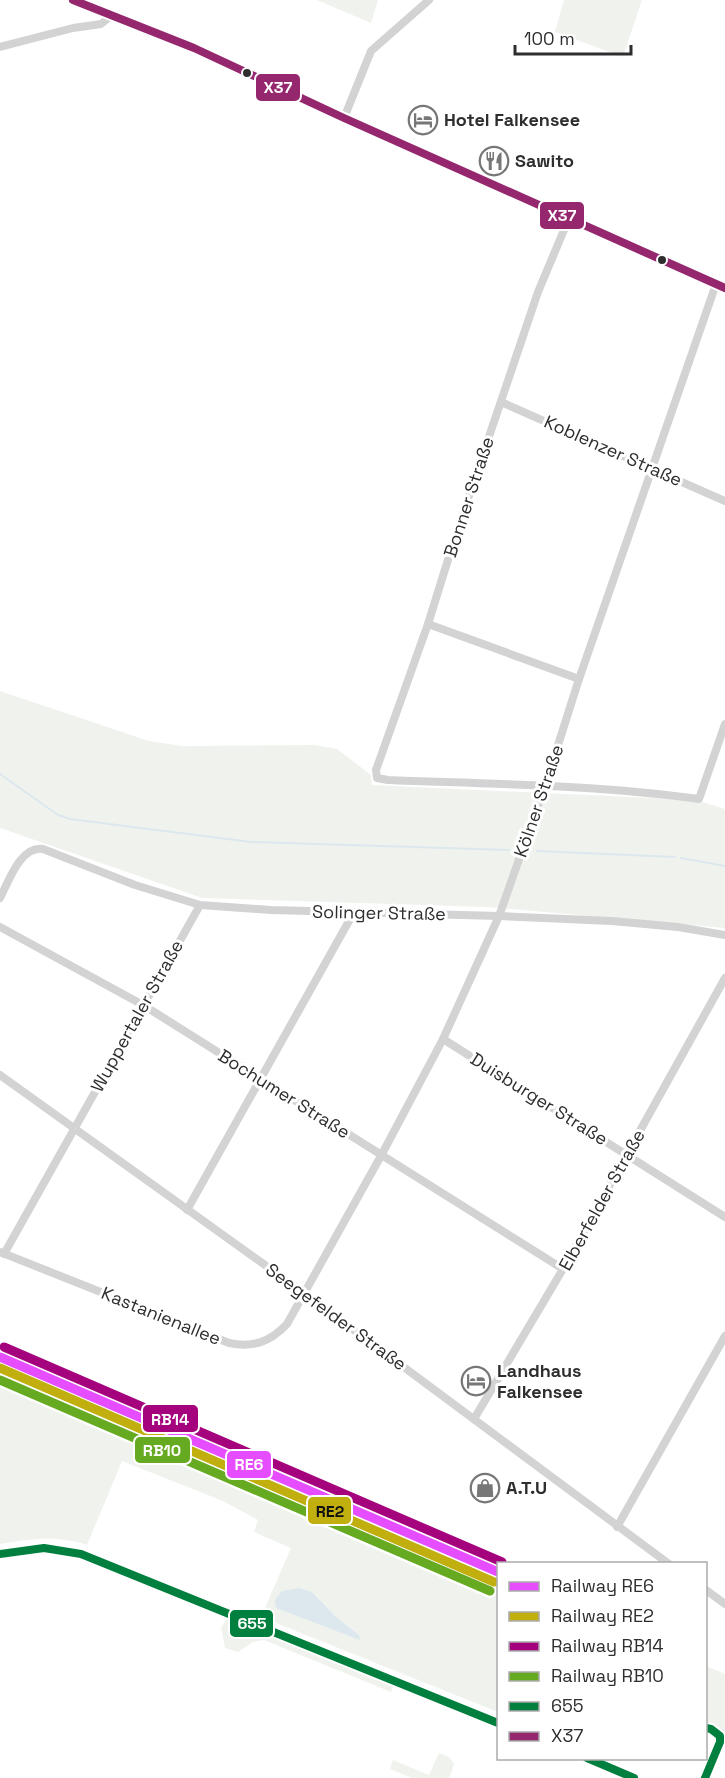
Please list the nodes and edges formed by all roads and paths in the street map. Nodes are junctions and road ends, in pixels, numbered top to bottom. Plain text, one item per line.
1 (73, 0) edge
2 (429, 0) edge
3 (111, 16) junction
4 (0, 47) edge
5 (344, 118) junction
6 (569, 218) junction
7 (720, 286) edge
8 (501, 402) junction
9 (652, 469) junction
10 (725, 501) edge
11 (428, 624) junction
12 (579, 679) junction
13 (725, 724) edge
14 (545, 786) junction
15 (0, 898) edge
16 (200, 905) junction
17 (354, 912) junction
18 (499, 916) junction
19 (0, 927) edge
20 (725, 935) edge
21 (725, 978) edge
22 (143, 1005) junction
23 (443, 1039) junction
24 (0, 1075) edge
25 (261, 1078) junction
26 (74, 1127) junction
27 (382, 1154) junction
28 (628, 1154) junction
29 (187, 1210) junction
30 (725, 1217) edge
31 (2, 1253) edge
32 (563, 1269) junction
33 (304, 1293) junction
34 (725, 1336) edge
35 (474, 1419) junction
36 (617, 1527) junction
37 (0, 1554) edge
38 (668, 1562) edge
39 (707, 1591) edge
40 (725, 1604) edge
41 (497, 1723) edge
42 (591, 1760) edge
43 (634, 1778) edge

1 - 3 main road
2 - 5 street
3 - 4 street
3 - 5 main road
5 - 6 main road
6 - 7 main road
6 - 8 street, Bonner Straße
7 - 9 street, Kölner Straße
8 - 9 street, Koblenzer Straße
8 - 11 street, Bonner Straße
9 - 10 street, Koblenzer Straße
9 - 12 street, Kölner Straße
11 - 12 street
11 - 14 street, Bonner Straße
12 - 14 street, Kölner Straße
13 - 14 street
14 - 18 street, Kölner Straße
15 - 16 street, Solinger Straße
16 - 17 street, Solinger Straße
16 - 22 street, Wuppertaler Straße
17 - 18 street, Solinger Straße
17 - 25 street
18 - 20 street, Solinger Straße
18 - 23 street, Kölner Straße
19 - 22 street, Bochumer Straße
21 - 28 street, Elberfelder Straße
22 - 25 street, Bochumer Straße
22 - 26 street, Wuppertaler Straße
23 - 27 street, Kölner Straße
23 - 28 street, Duisburger Straße
24 - 26 street, Seegefelder Straße
25 - 27 street, Bochumer Straße
25 - 29 street
26 - 29 street, Seegefelder Straße
26 - 31 street, Wuppertaler Straße
27 - 32 street, Bochumer Straße
27 - 33 street, Kölner Straße
28 - 30 street, Duisburger Straße
28 - 32 street, Elberfelder Straße
29 - 33 street, Seegefelder Straße
31 - 33 street, Kastanienallee
32 - 35 street, Elberfelder Straße
33 - 35 street, Seegefelder Straße
34 - 36 street
35 - 36 street, Seegefelder Straße
36 - 38 street, Seegefelder Straße
37 - 41 street
39 - 40 street
42 - 43 street

